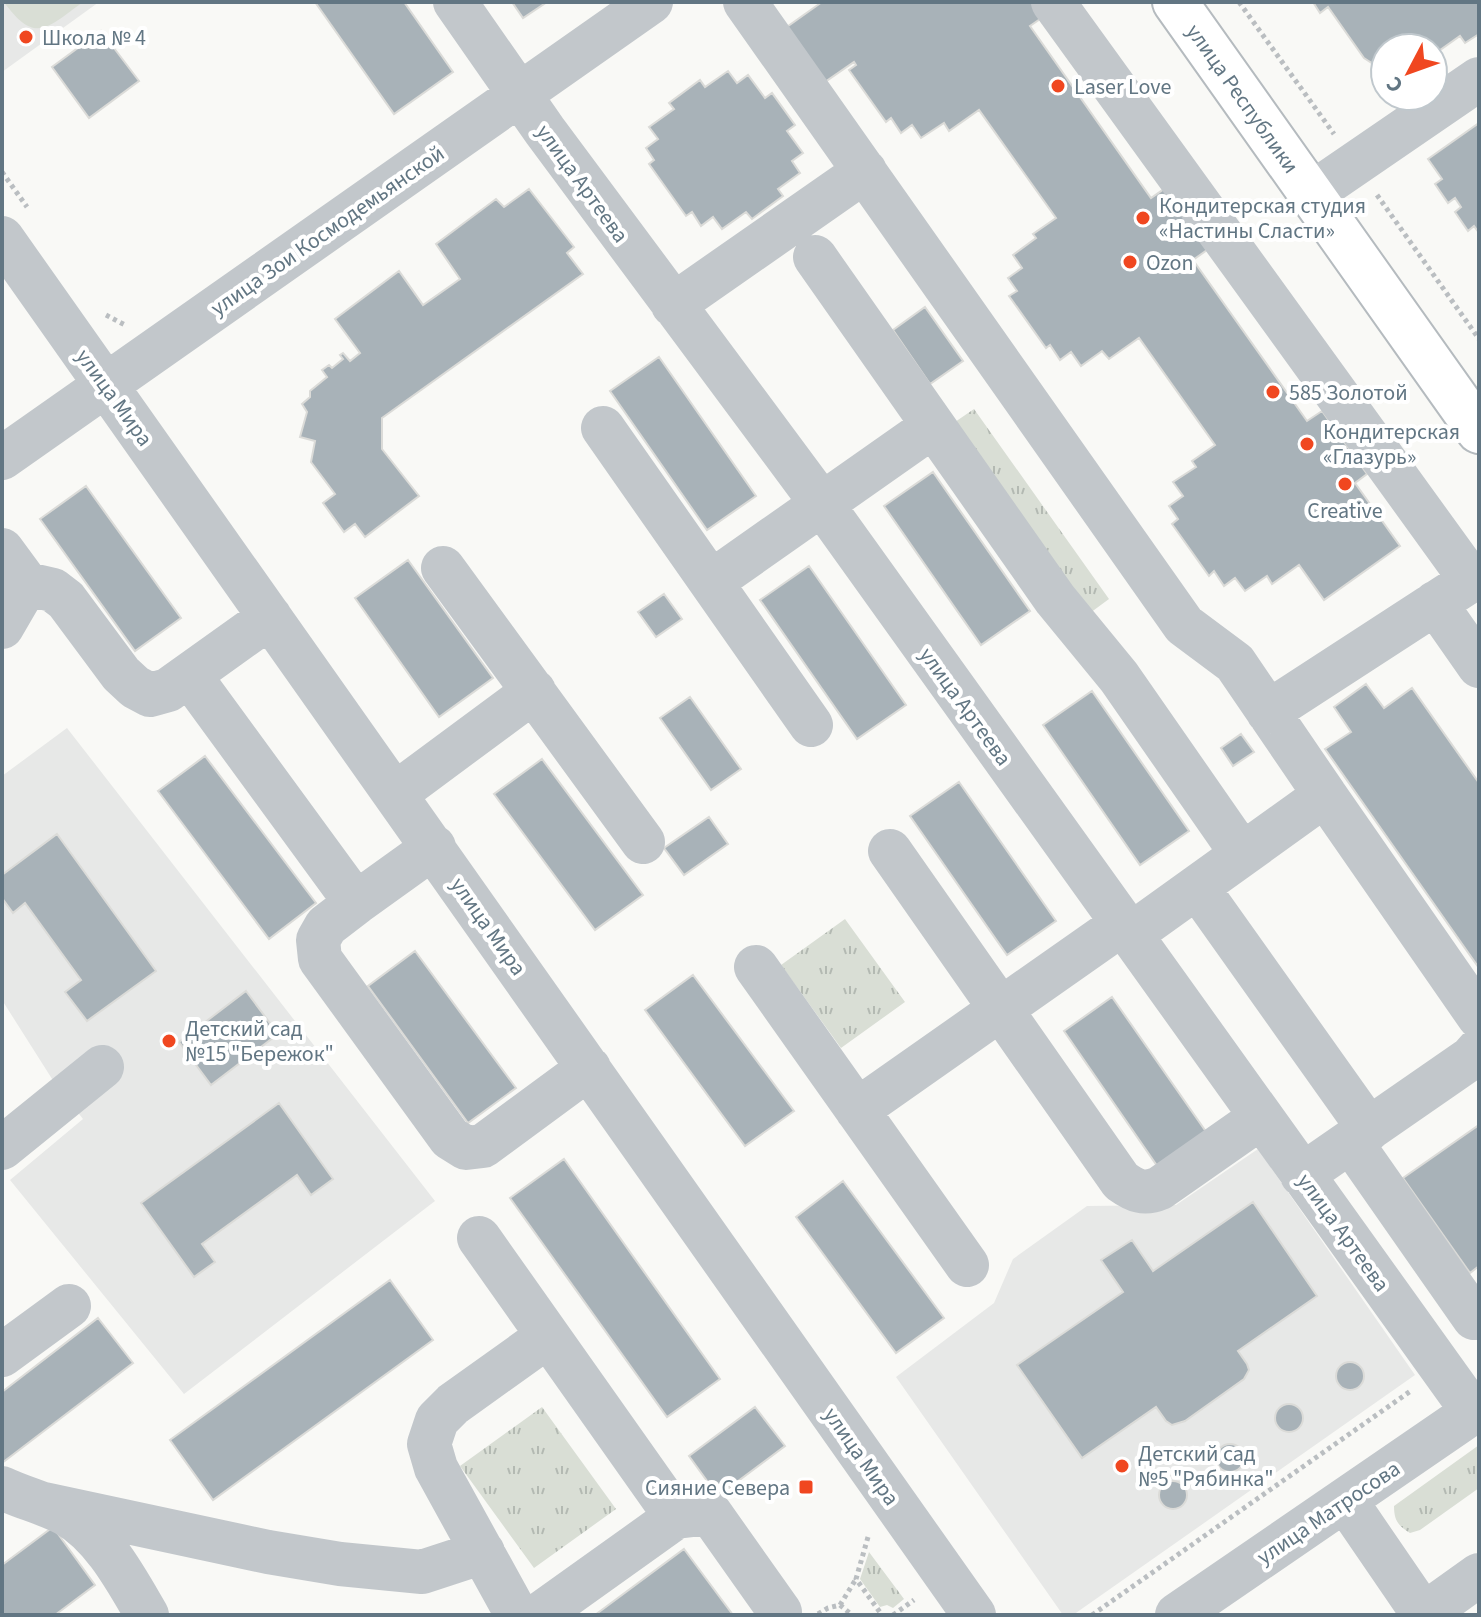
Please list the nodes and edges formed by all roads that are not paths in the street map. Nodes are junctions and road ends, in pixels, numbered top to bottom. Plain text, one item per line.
1 (455, 2) edge
2 (651, 2) edge
3 (1053, 2) edge
4 (1175, 2) edge
5 (753, 5) edge
6 (1479, 79) edge
7 (520, 95) junction
8 (865, 171) junction
9 (1311, 194) junction
10 (15, 223) edge
11 (815, 257) dead end
12 (673, 305) junction
13 (106, 384) junction
14 (933, 426) junction
15 (603, 428) dead end
16 (1479, 431) edge
17 (2, 458) edge
18 (822, 504) junction
19 (14, 567) edge
20 (443, 568) dead end
21 (711, 582) junction
22 (1462, 586) edge
23 (270, 617) junction
24 (2, 627) edge
25 (1479, 666) edge
26 (190, 676) junction
27 (534, 691) junction
28 (1268, 712) junction
29 (811, 725) dead end
30 (395, 794) junction
31 (1325, 795) junction
32 (643, 842) dead end
33 (434, 847) junction
34 (890, 851) dead end
35 (1242, 854) junction
36 (1197, 887) junction
37 (356, 903) junction
38 (1126, 930) junction
39 (756, 967) dead end
40 (1000, 1010) junction
41 (1479, 1017) edge
42 (1479, 1049) edge
43 (102, 1067) dead end
44 (589, 1068) junction
45 (857, 1110) junction
46 (1260, 1118) junction
47 (1360, 1135) junction
48 (2, 1148) edge
49 (1302, 1175) junction
50 (479, 1238) dead end
51 (967, 1265) dead end
52 (69, 1306) dead end
53 (1474, 1318) dead end
54 (548, 1336) junction
55 (2, 1355) edge
56 (1476, 1410) edge
57 (2, 1488) edge
58 (1345, 1500) junction
59 (44, 1504) junction
60 (676, 1517) junction
61 (483, 1552) junction
62 (1479, 1575) edge
63 (798, 1613) edge
64 (147, 1615) edge
65 (517, 1615) edge
66 (539, 1615) edge
67 (974, 1615) edge
68 (1177, 1615) edge
69 (1423, 1615) edge

1 - 7 street, улица Артеева
2 - 7 street, улица Зои Космодемьянской
3 - 22 street
4 - 9 main road, улица Республики
5 - 8 street
6 - 9 street
7 - 12 street, улица Артеева
7 - 13 street, улица Зои Космодемьянской
8 - 12 street
8 - 28 street
9 - 16 main road, улица Республики
10 - 13 street, улица Мира
11 - 14 street
12 - 18 street, улица Артеева
13 - 17 street, улица Зои Космодемьянской
13 - 23 street, улица Мира
14 - 18 street
14 - 35 street
15 - 21 street
18 - 21 street
18 - 38 street, улица Артеева
19 - 24 street
19 - 26 street
20 - 27 street
21 - 29 street
22 - 25 street
22 - 28 street
23 - 26 street
23 - 30 street, улица Мира
26 - 37 street
27 - 30 street
27 - 32 street
28 - 31 street
30 - 33 street, улица Мира
31 - 35 street
31 - 41 street
33 - 37 street
33 - 44 street, улица Мира
34 - 40 street
35 - 36 street
36 - 38 street
36 - 47 street
37 - 44 street
38 - 40 street
38 - 46 street, улица Артеева
39 - 45 street
40 - 45 street
40 - 46 street
42 - 47 street
43 - 48 street
44 - 67 street, улица Мира
45 - 51 street
46 - 49 street, улица Артеева
47 - 49 street
47 - 53 street
49 - 56 street, улица Артеева
50 - 54 street
52 - 55 street
54 - 60 street
54 - 61 street
56 - 58 street, улица Матросова
57 - 59 street
58 - 68 street, улица Матросова
58 - 69 street
59 - 61 street
59 - 64 street
60 - 63 street
60 - 66 street
61 - 65 street
62 - 69 street

